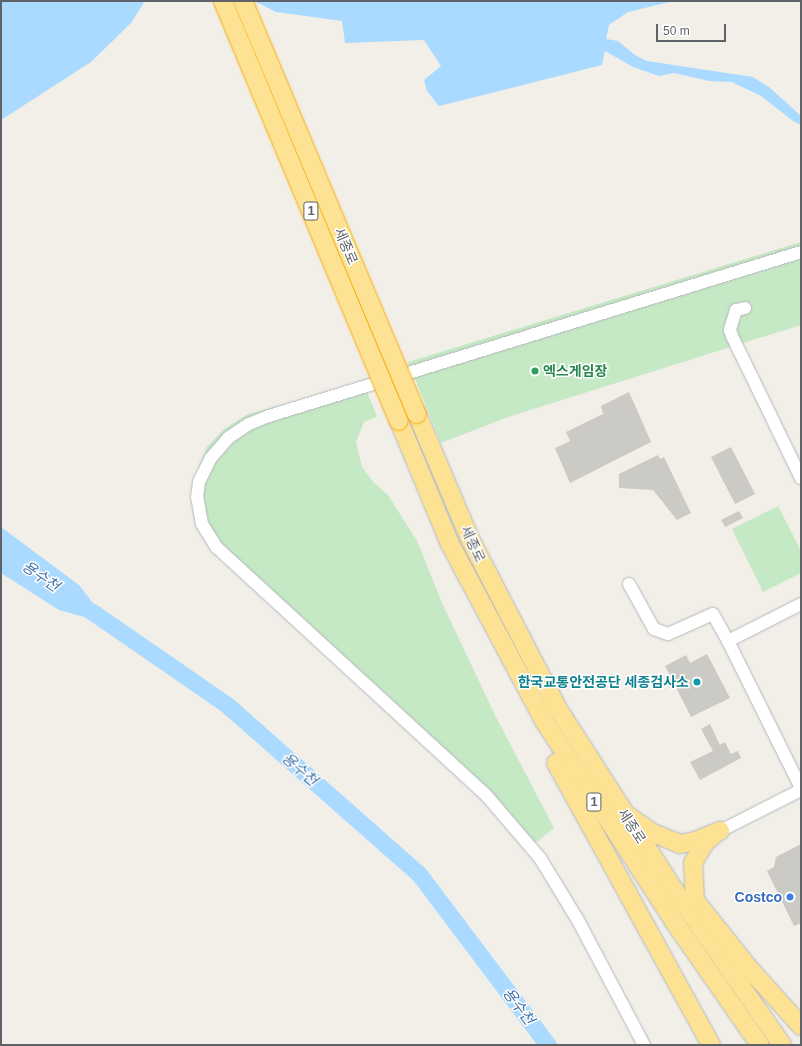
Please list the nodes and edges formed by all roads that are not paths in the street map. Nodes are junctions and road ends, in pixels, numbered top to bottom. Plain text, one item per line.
1 (223, 1) edge
2 (243, 1) edge
3 (801, 252) edge
4 (745, 308) dead end
5 (801, 478) edge
6 (450, 544) junction
7 (629, 584) dead end
8 (801, 604) edge
9 (728, 641) junction
10 (602, 780) junction
11 (801, 789) edge
12 (628, 816) junction
13 (720, 831) junction
14 (695, 900) junction
15 (801, 1026) edge
16 (644, 1045) edge
17 (711, 1045) edge
18 (760, 1045) edge
19 (782, 1045) edge

1 - 6 highway, 세종로 / 1, bridge
2 - 10 highway, 세종로 / 1, bridge
3 - 16 street
4 - 5 street
6 - 17 highway
6 - 18 highway, 세종로 / 1
7 - 9 street
8 - 9 street
9 - 11 street
10 - 12 highway
10 - 19 highway, 세종로 / 1
11 - 13 street
12 - 13 highway
12 - 14 highway
13 - 14 highway
14 - 15 highway

